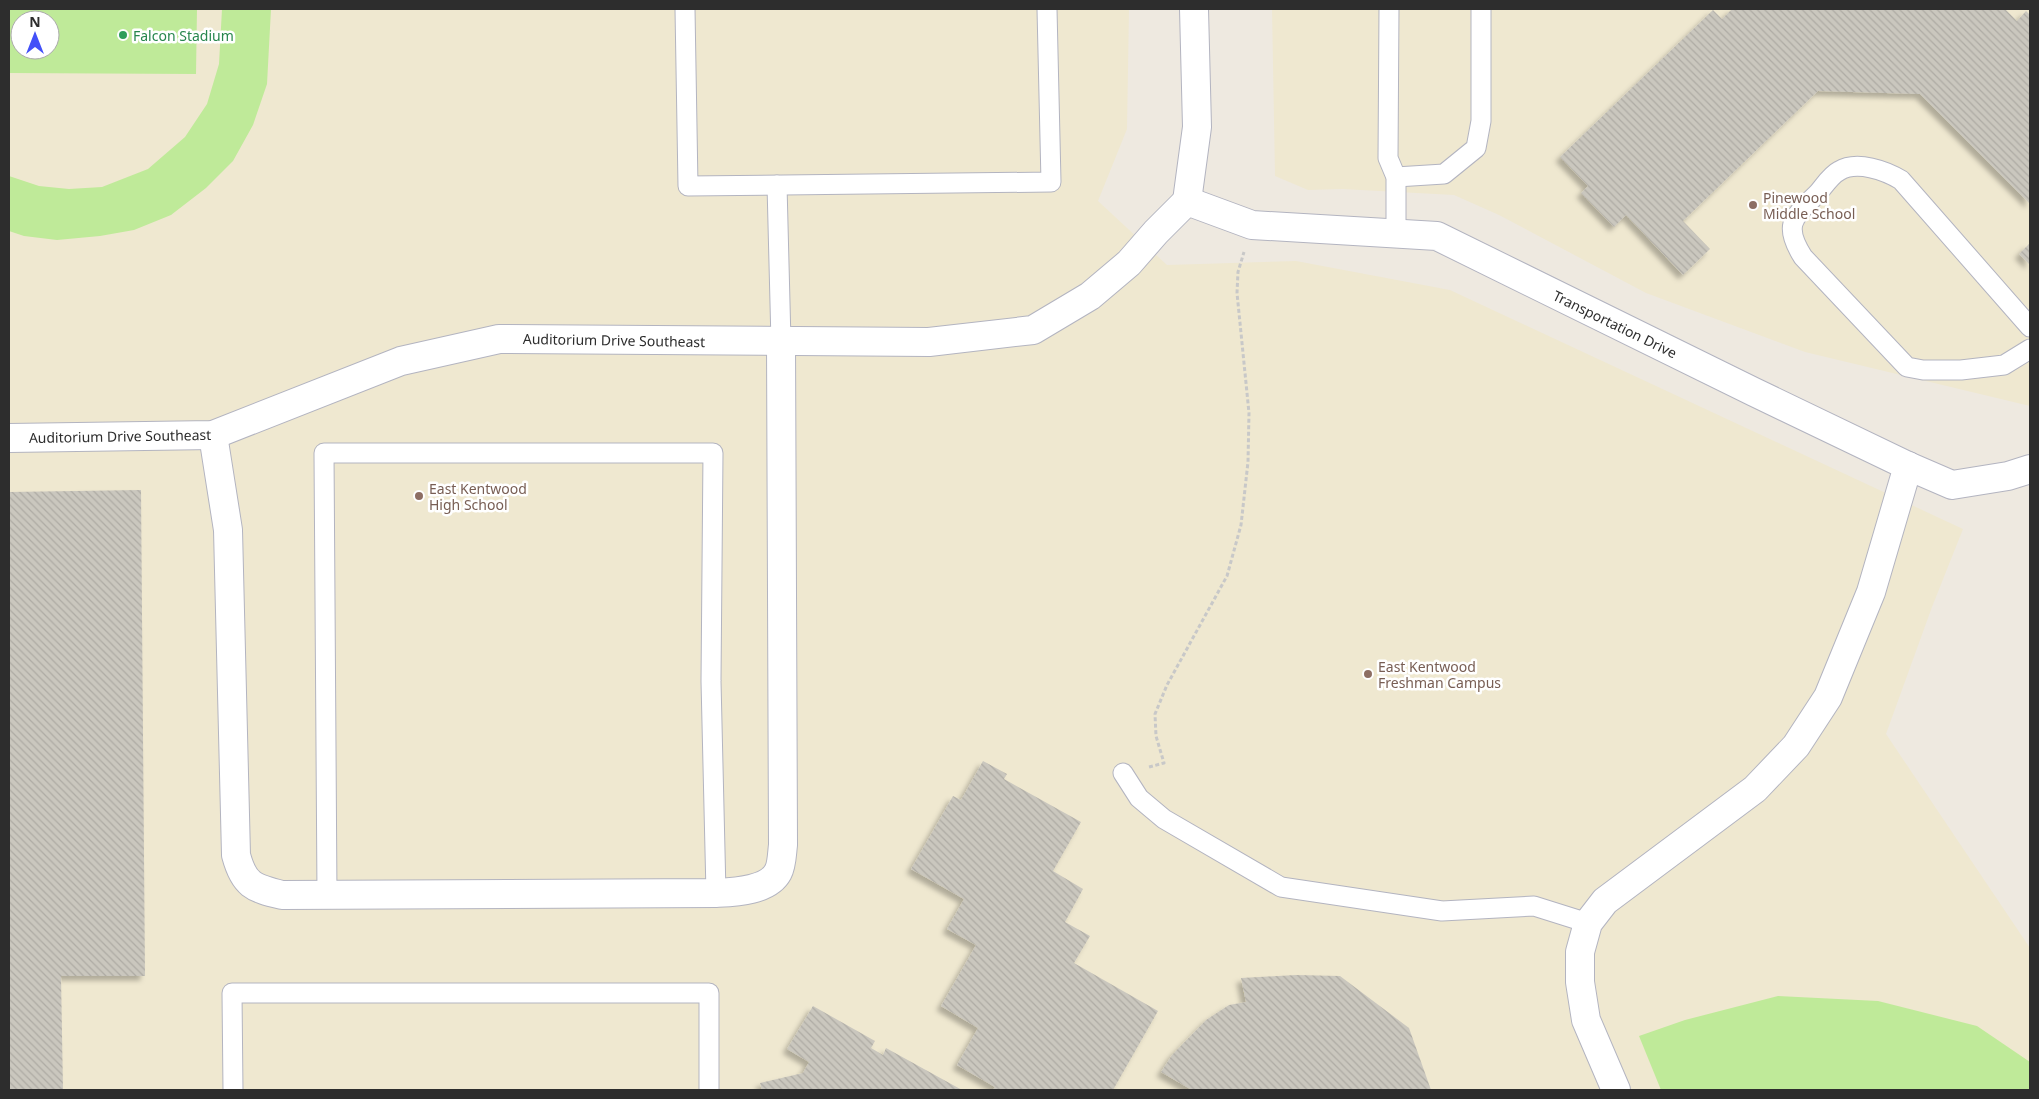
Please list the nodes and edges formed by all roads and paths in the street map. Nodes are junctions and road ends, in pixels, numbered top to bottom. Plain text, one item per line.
1 (685, 9) edge
2 (1047, 9) edge
3 (1194, 9) edge
4 (1388, 9) edge
5 (1481, 9) edge
6 (1396, 177) junction
7 (777, 185) junction
8 (1187, 201) junction
9 (1252, 225) junction
10 (1396, 234) junction
11 (2030, 327) edge
12 (781, 342) junction
13 (2030, 349) edge
14 (213, 436) junction
15 (9, 438) edge
16 (1908, 466) junction
17 (2030, 469) edge
18 (1144, 769) dead end
19 (1123, 773) dead end
20 (716, 893) junction
21 (327, 895) junction
22 (1588, 923) junction
23 (233, 1090) edge
24 (709, 1090) edge
25 (1616, 1090) edge

1 - 7 lane
2 - 7 lane
3 - 8 street
4 - 6 lane
5 - 6 lane
6 - 10 lane
7 - 12 lane
8 - 9 street, Transportation Drive
8 - 12 street, Auditorium Drive Southeast
9 - 10 street, Transportation Drive
9 - 18 path
10 - 16 street, Transportation Drive
11 - 13 lane
12 - 14 street, Auditorium Drive Southeast
12 - 20 street
14 - 15 street, Auditorium Drive Southeast
14 - 21 street
16 - 17 street, Transportation Drive
16 - 22 street
19 - 22 lane
20 - 21 street
20 - 21 lane
22 - 25 street
23 - 24 lane

